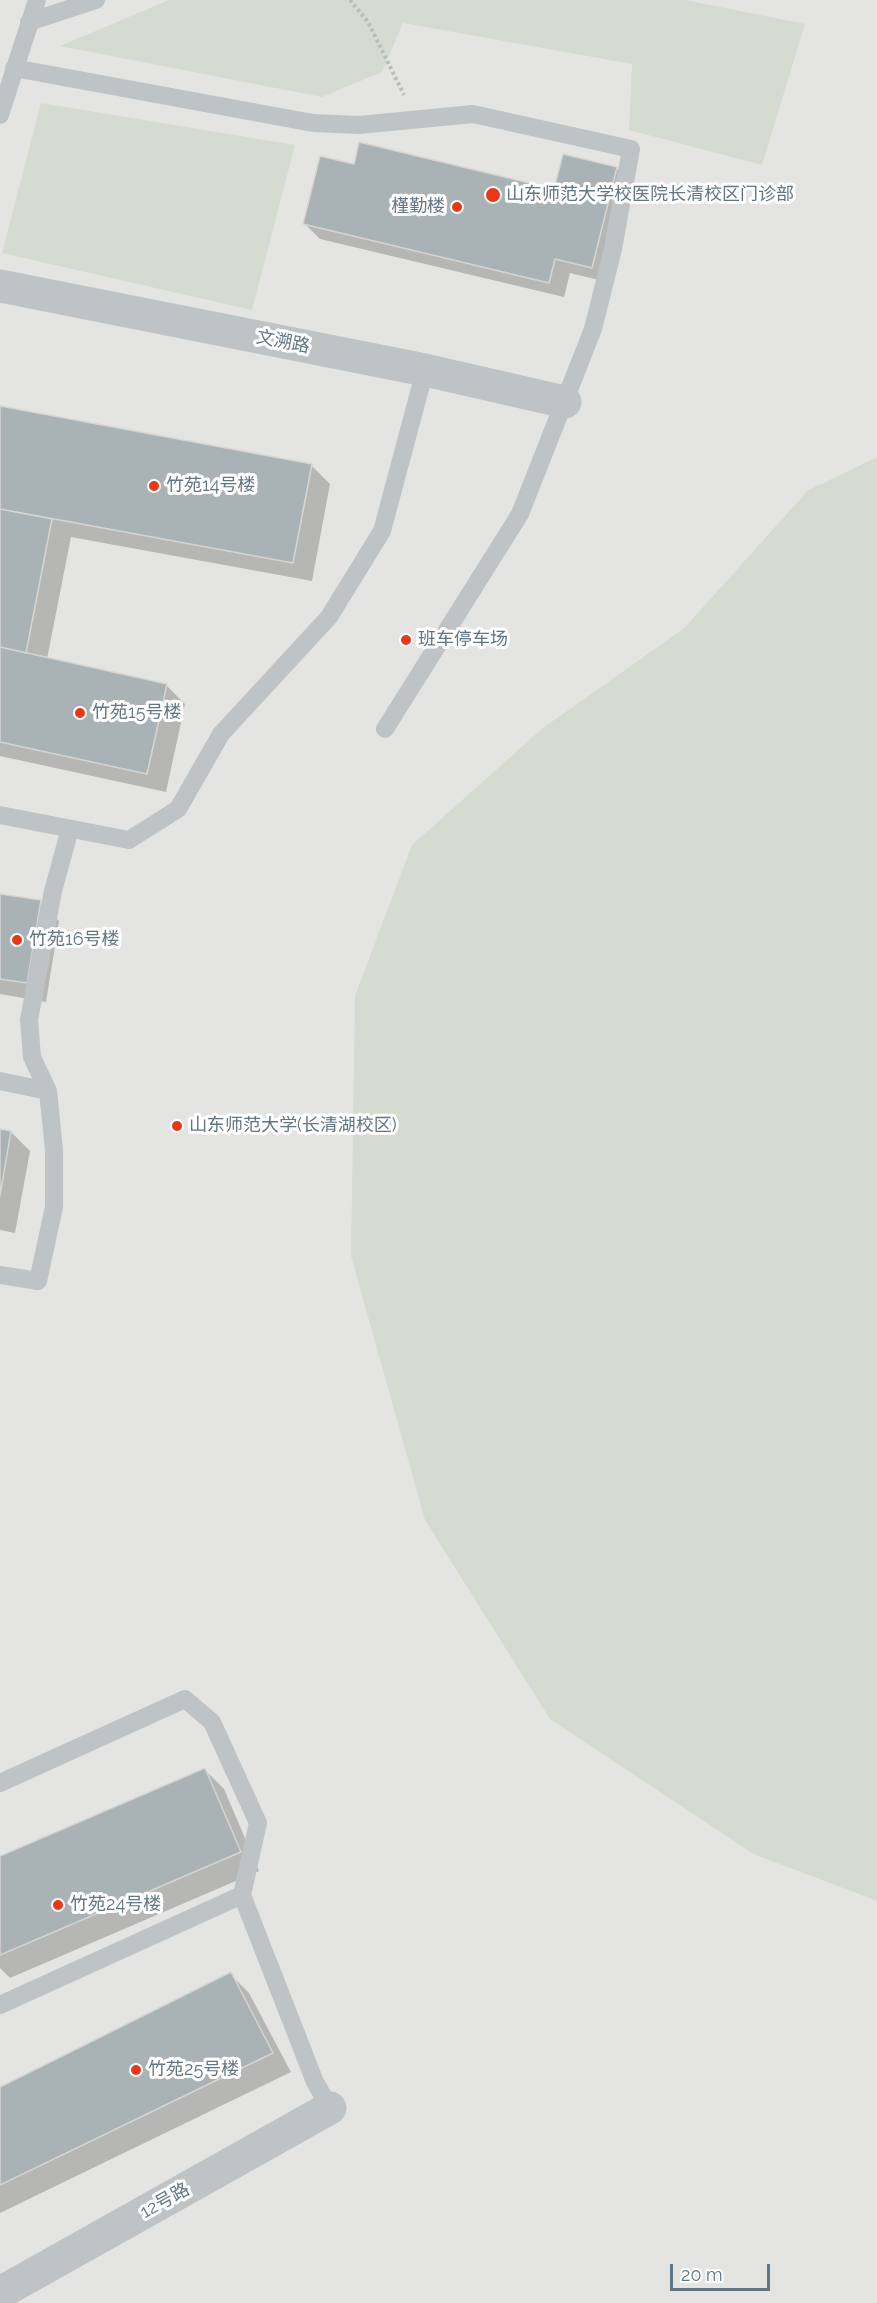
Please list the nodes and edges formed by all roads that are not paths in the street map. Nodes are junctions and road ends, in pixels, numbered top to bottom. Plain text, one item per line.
1 (37, 0) edge
2 (96, 0) edge
3 (29, 22) junction
4 (14, 68) junction
5 (0, 115) edge
6 (0, 286) edge
7 (425, 370) junction
8 (565, 402) junction
9 (385, 729) dead end
10 (0, 815) edge
11 (70, 829) junction
12 (0, 1081) edge
13 (48, 1091) junction
14 (0, 1275) edge
15 (0, 1784) edge
16 (242, 1895) junction
17 (0, 2005) edge
18 (330, 2108) joint
19 (0, 2293) edge

1 - 3 lane
2 - 3 lane
3 - 4 lane
4 - 5 lane
4 - 8 lane
6 - 7 street, 文溯路
7 - 8 street, 文溯路
7 - 11 lane
8 - 9 lane
10 - 11 lane
11 - 13 lane
12 - 13 lane
13 - 14 lane
15 - 16 lane
16 - 17 lane
16 - 18 lane
18 - 19 street, 12号路

